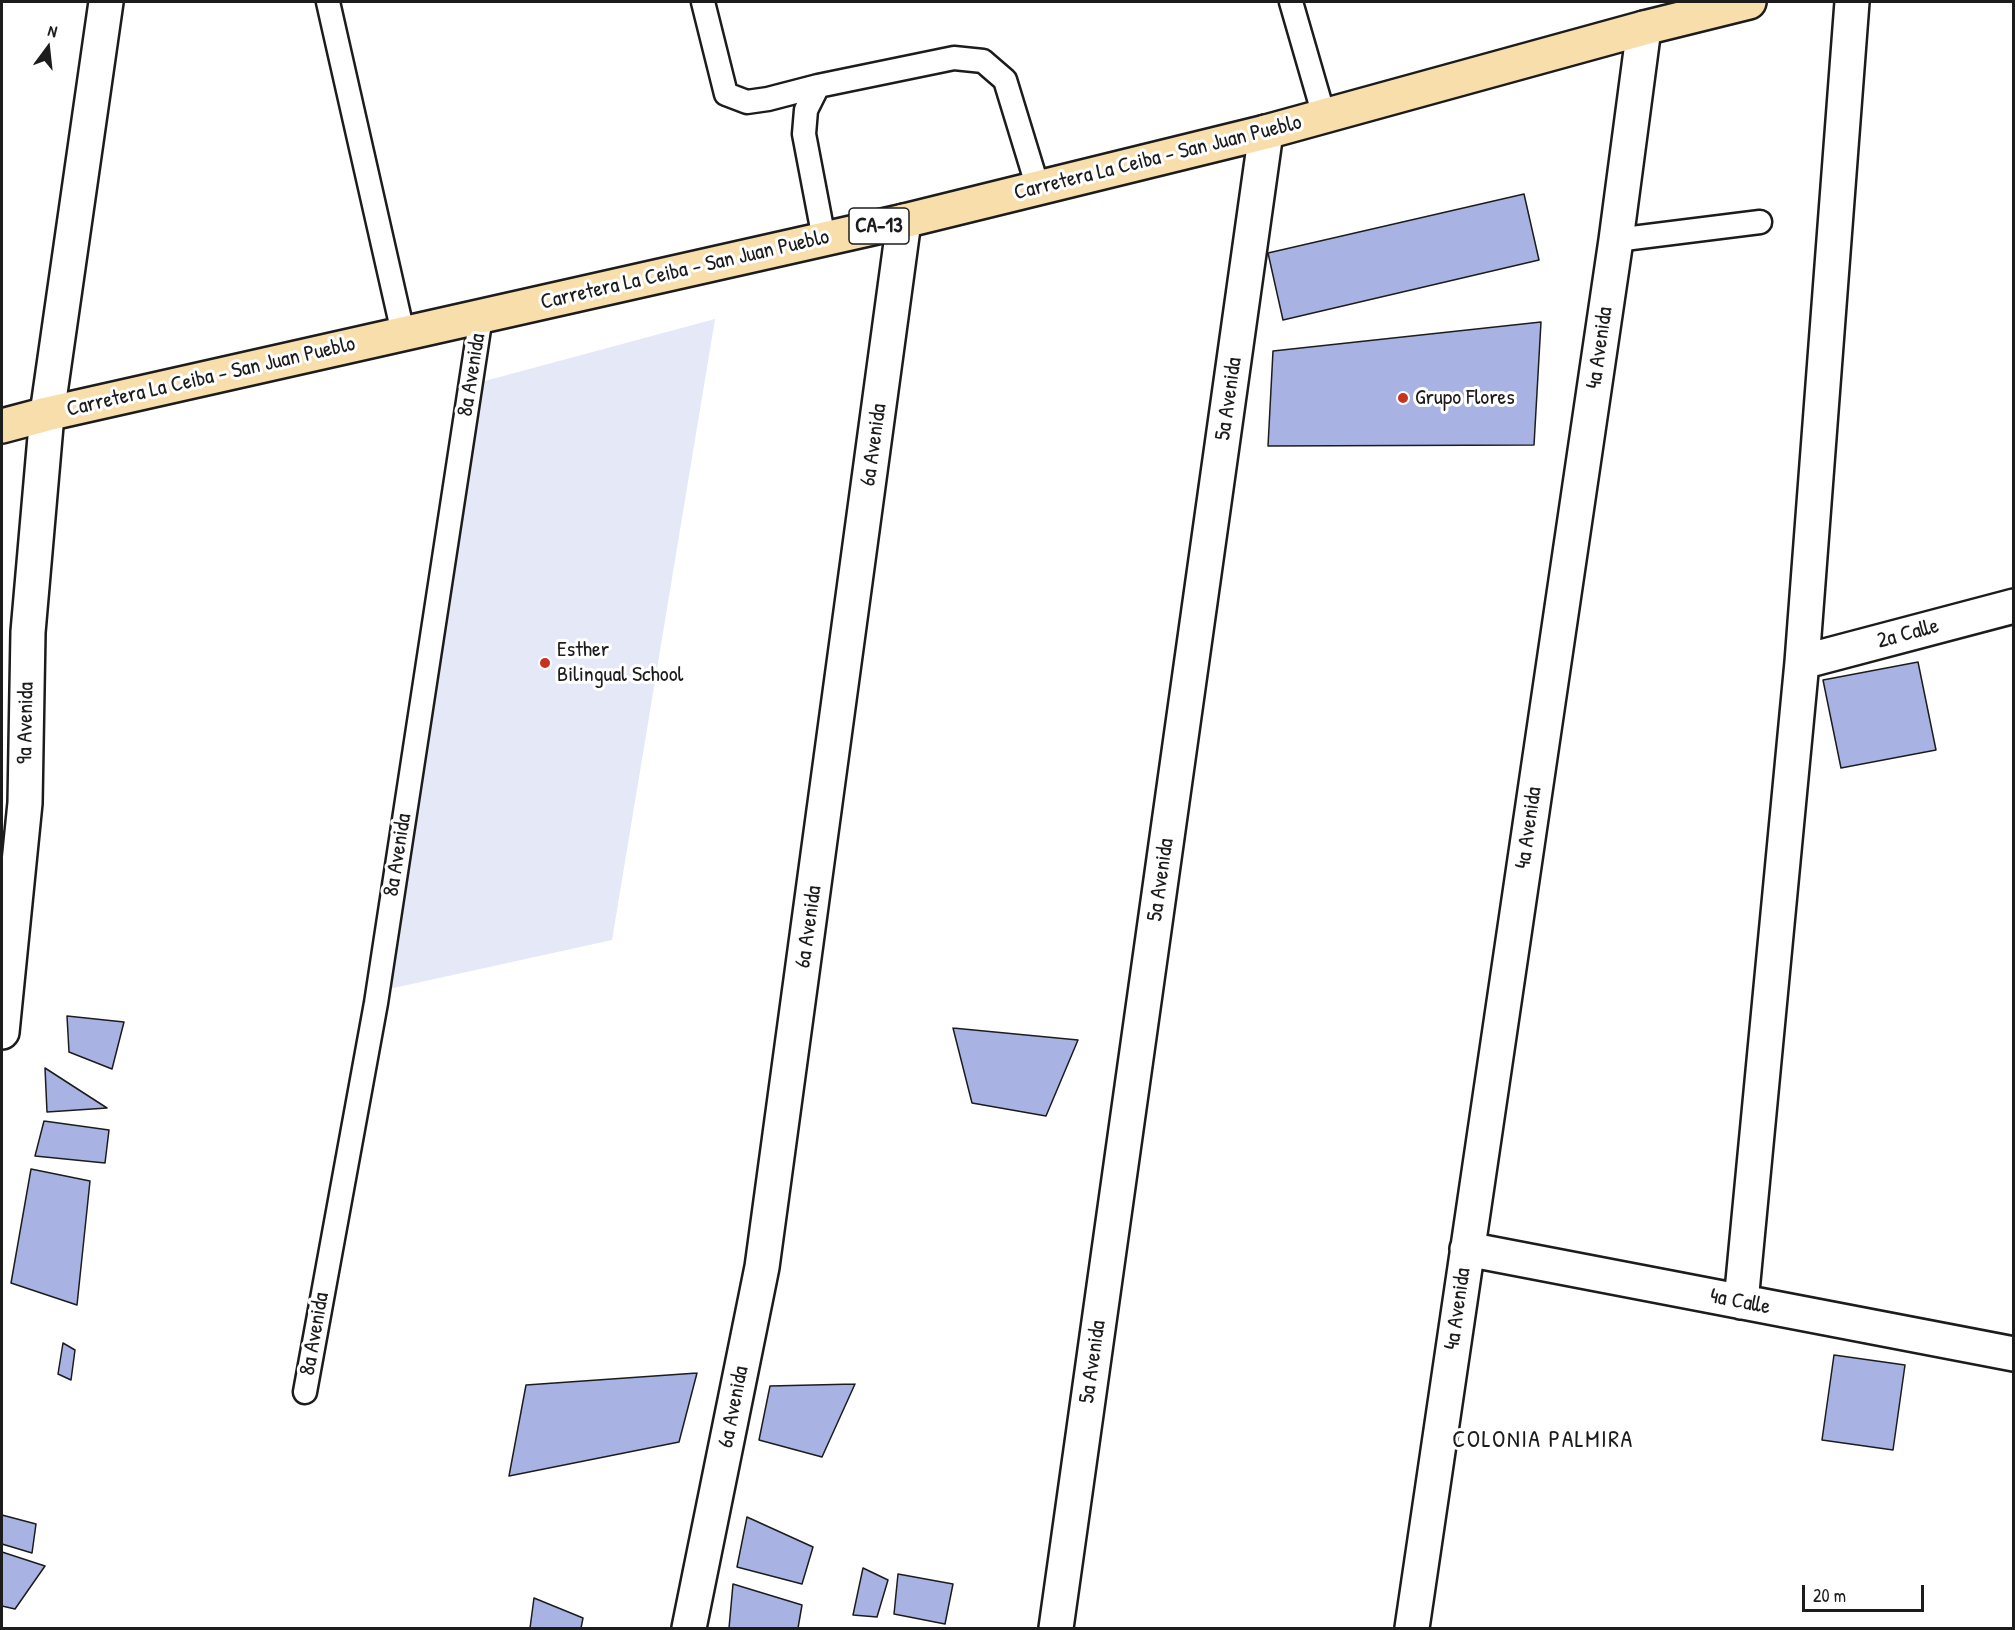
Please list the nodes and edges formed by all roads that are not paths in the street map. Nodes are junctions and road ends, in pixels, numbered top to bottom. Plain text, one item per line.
1 (106, 2) edge
2 (328, 2) edge
3 (703, 2) edge
4 (1291, 2) edge
5 (1749, 2) edge
6 (1852, 2) edge
7 (1644, 28) junction
8 (818, 86) junction
9 (1324, 116) junction
10 (1266, 132) junction
11 (1038, 188) junction
12 (904, 221) junction
13 (1760, 222) dead end
14 (824, 239) junction
15 (1616, 240) junction
16 (481, 316) junction
17 (403, 333) junction
18 (47, 414) junction
19 (2, 426) edge
20 (2013, 606) edge
21 (1802, 662) junction
22 (2, 1032) edge
23 (1467, 1249) junction
24 (1741, 1302) junction
25 (2013, 1354) edge
26 (305, 1392) dead end
27 (689, 1629) edge
28 (1056, 1629) edge
29 (1412, 1629) edge

1 - 18 street, 9a Avenida
2 - 17 lane
3 - 8 lane
4 - 9 lane
5 - 7 main road, Carretera La Ceiba - San Juan Pueblo / CA-13
6 - 21 street
7 - 9 main road, Carretera La Ceiba - San Juan Pueblo / CA-13
7 - 15 street, 4a Avenida
8 - 11 lane
8 - 14 lane
9 - 10 main road, Carretera La Ceiba - San Juan Pueblo / CA-13
10 - 11 main road, Carretera La Ceiba - San Juan Pueblo / CA-13
10 - 28 street, 5a Avenida
11 - 12 main road, Carretera La Ceiba - San Juan Pueblo / CA-13
12 - 14 main road, Carretera La Ceiba - San Juan Pueblo / CA-13
12 - 27 street, 6a Avenida
13 - 15 lane
14 - 16 main road, Carretera La Ceiba - San Juan Pueblo / CA-13
15 - 23 street, 4a Avenida
16 - 17 main road, Carretera La Ceiba - San Juan Pueblo / CA-13
16 - 26 lane, 8a Avenida
17 - 18 main road, Carretera La Ceiba - San Juan Pueblo / CA-13
18 - 19 main road, Carretera La Ceiba - San Juan Pueblo / CA-13
18 - 22 street, 9a Avenida
20 - 21 street, 2a Calle
21 - 24 street
23 - 24 street, 4a Calle
23 - 29 street, 4a Avenida
24 - 25 street, 4a Calle

